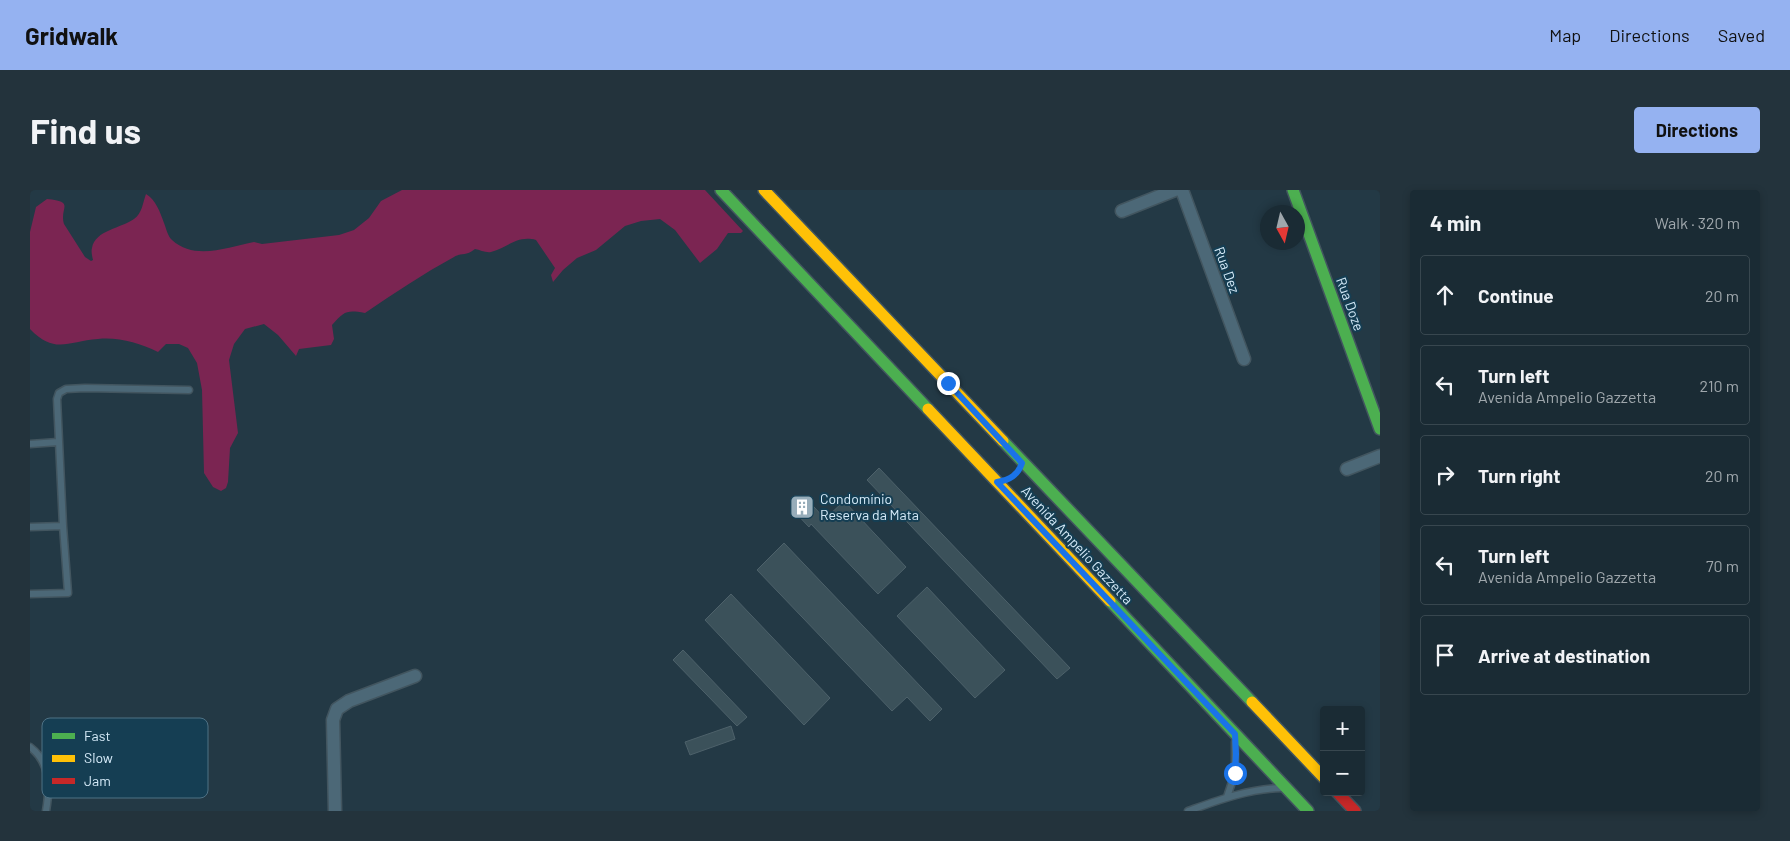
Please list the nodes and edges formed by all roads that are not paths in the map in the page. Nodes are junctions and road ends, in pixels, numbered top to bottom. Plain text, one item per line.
1 (721, 190) edge
2 (764, 190) edge
3 (1175, 190) edge
4 (1182, 190) edge
5 (1293, 190) edge
6 (1122, 211) dead end
7 (1244, 359) dead end
8 (189, 390) dead end
9 (1380, 429) edge
10 (58, 442) junction
11 (30, 444) edge
12 (1380, 456) edge
13 (1022, 463) junction
14 (1347, 469) dead end
15 (997, 482) junction
16 (63, 526) junction
17 (30, 528) edge
18 (30, 594) edge
19 (415, 676) dead end
20 (1235, 734) junction
21 (30, 747) edge
22 (42, 761) edge
23 (1320, 774) edge
24 (1286, 788) junction
25 (1341, 796) edge
26 (1227, 797) junction
27 (48, 798) edge
28 (1205, 808) edge
29 (46, 811) edge
30 (335, 811) edge
31 (1188, 811) edge
32 (1308, 811) edge
33 (1355, 811) edge

1 - 15 main road, Avenida Ampelio Gazzetta
2 - 13 main road, Avenida Ampelio Gazzetta
3 - 6 street
4 - 7 street, Rua Dez
5 - 9 main road, Rua Doze
8 - 10 lane
10 - 11 lane
10 - 16 lane
12 - 14 street
13 - 15 main road
13 - 23 main road, Avenida Ampelio Gazzetta
15 - 20 main road, Avenida Ampelio Gazzetta
16 - 17 lane
16 - 18 lane
19 - 30 street
20 - 24 main road, Avenida Ampelio Gazzetta
20 - 26 lane
21 - 22 lane
24 - 26 lane
24 - 32 main road, Avenida Ampelio Gazzetta
25 - 33 main road
26 - 28 lane
27 - 29 lane
28 - 31 lane

